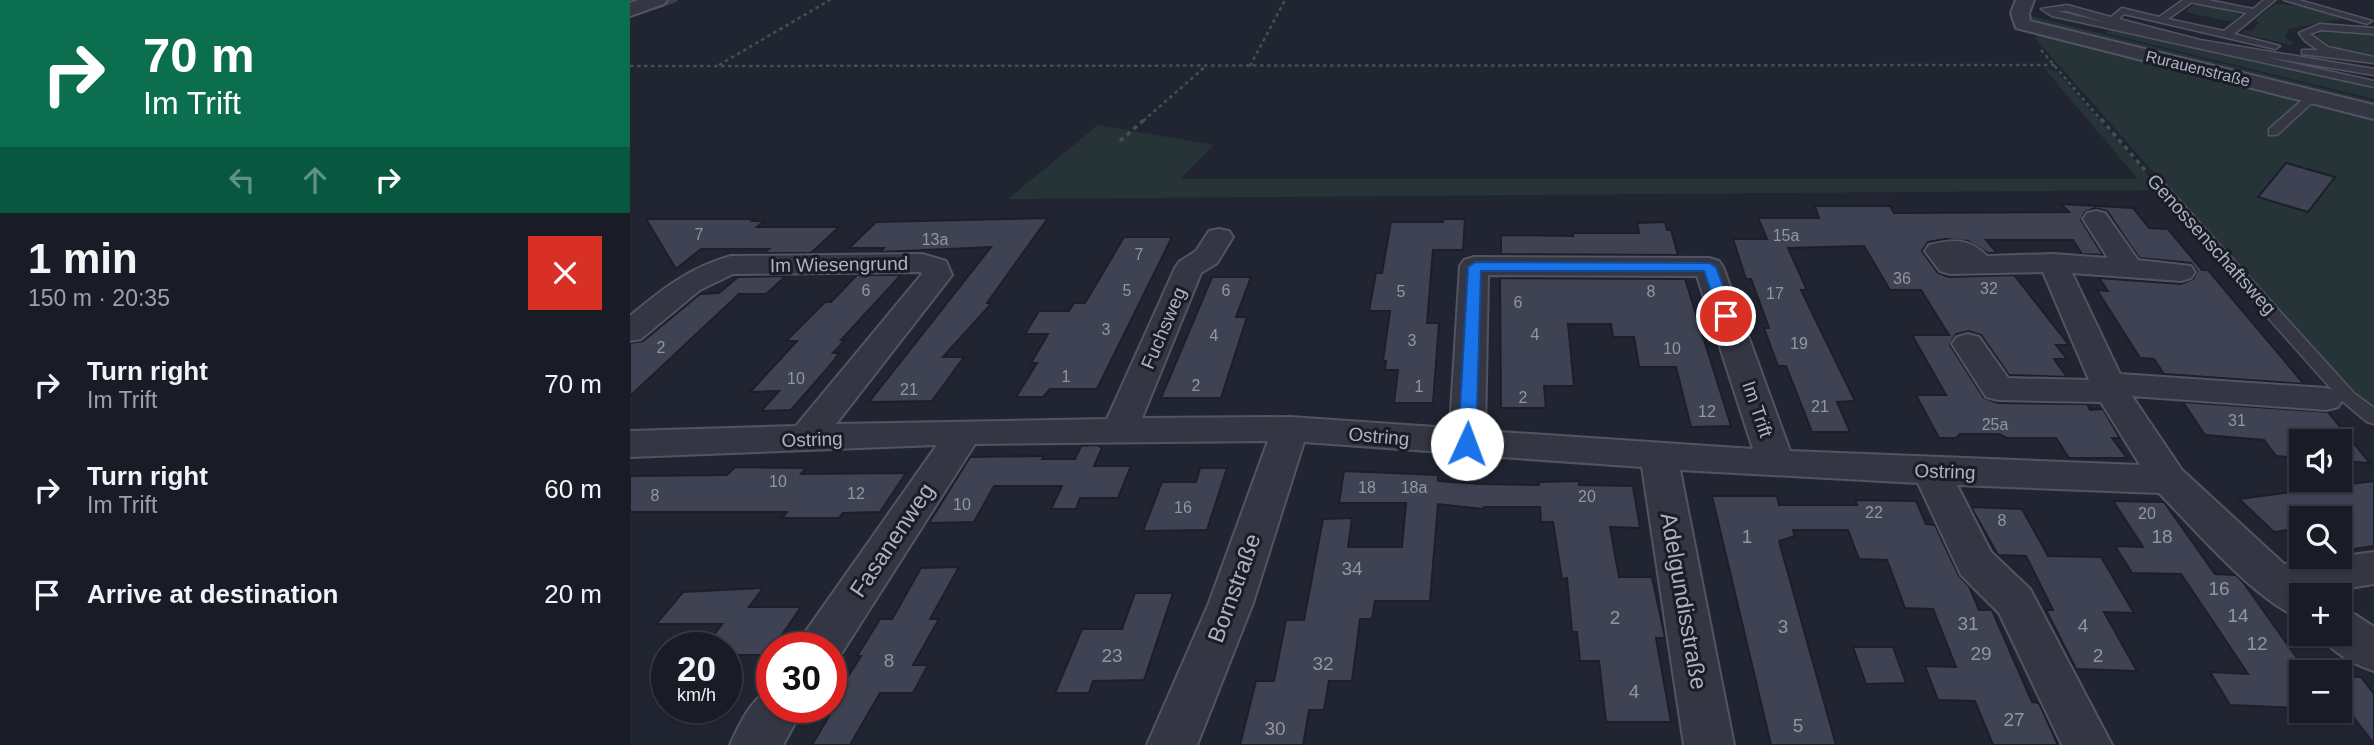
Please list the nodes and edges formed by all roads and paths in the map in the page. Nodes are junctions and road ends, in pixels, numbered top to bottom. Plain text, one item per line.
1 (657, 0) edge
2 (830, 0) edge
3 (1285, 0) edge
4 (2025, 0) edge
5 (2037, 0) edge
6 (2191, 0) edge
7 (2270, 0) edge
8 (2289, 0) edge
9 (2324, 0) edge
10 (2052, 1) edge
11 (2113, 9) junction
12 (630, 10) edge
13 (2255, 12) junction
14 (2374, 12) edge
15 (2160, 20) junction
16 (2112, 21) junction
17 (2370, 21) edge
18 (2355, 28) junction
19 (2374, 31) edge
20 (2226, 35) junction
21 (2349, 56) junction
22 (2374, 60) edge
23 (630, 66) edge
24 (718, 66) junction
25 (1206, 66) junction
26 (1250, 66) junction
27 (2374, 66) edge
28 (2374, 72) edge
29 (2374, 84) edge
30 (2312, 97) junction
31 (2374, 112) edge
32 (2273, 132) dead end
33 (1121, 141) dead end
34 (2157, 184) joint
35 (2096, 219) dead end
36 (1219, 237) dead end
37 (1978, 263) dead end
38 (2053, 263) junction
39 (2128, 267) junction
40 (2181, 272) dead end
41 (630, 332) edge
42 (1968, 344) dead end
43 (2109, 388) junction
44 (2326, 399) dead end
45 (2374, 418) edge
46 (1120, 429) junction
47 (1290, 429) junction
48 (964, 432) junction
49 (805, 439) junction
50 (630, 444) edge
51 (1467, 444) junction
52 (1659, 457) junction
53 (1776, 464) junction
54 (1931, 470) junction
55 (2169, 480) junction
56 (2374, 568) edge
57 (2319, 583) edge
58 (2289, 591) edge
59 (831, 632) edge
60 (2352, 636) edge
61 (2374, 652) edge
62 (769, 723) edge
63 (755, 745) edge
64 (1172, 745) edge
65 (1709, 745) edge
66 (2087, 745) edge

1 - 12 street
2 - 24 path
3 - 26 path
4 - 30 street, Rurauenstraße
5 - 10 lane
6 - 13 lane
6 - 15 lane
7 - 13 lane
8 - 17 lane
9 - 14 lane
10 - 11 lane
10 - 11 lane
11 - 15 lane
11 - 16 lane
13 - 20 lane
15 - 20 lane
16 - 28 lane
16 - 29 lane
17 - 18 lane
18 - 19 lane
18 - 21 lane
20 - 21 lane
21 - 22 lane
21 - 27 lane
23 - 24 path
24 - 25 path
25 - 26 path
25 - 33 path
26 - 34 path, Genossenschaftsweg
30 - 31 street, Rurauenstraße
30 - 32 lane
34 - 45 lane, Genossenschaftsweg
35 - 39 street
36 - 46 street, Fuchsweg
37 - 38 street
38 - 39 street
38 - 43 street
39 - 40 street
41 - 49 street, Im Wiesengrund
42 - 43 street
43 - 44 street
43 - 55 street
46 - 47 street, Ostring
46 - 48 street, Ostring
47 - 51 street, Ostring
47 - 64 street, Bornstraße
48 - 49 street, Ostring
48 - 59 street, Fasanenweg
49 - 50 street, Ostring
51 - 52 street, Ostring
51 - 53 street, Im Trift
52 - 53 street, Ostring
52 - 65 street, Adelgundisstraße
53 - 54 street, Ostring
54 - 55 street, Ostring
54 - 66 street
55 - 58 street
56 - 57 street
60 - 61 street
62 - 63 street

